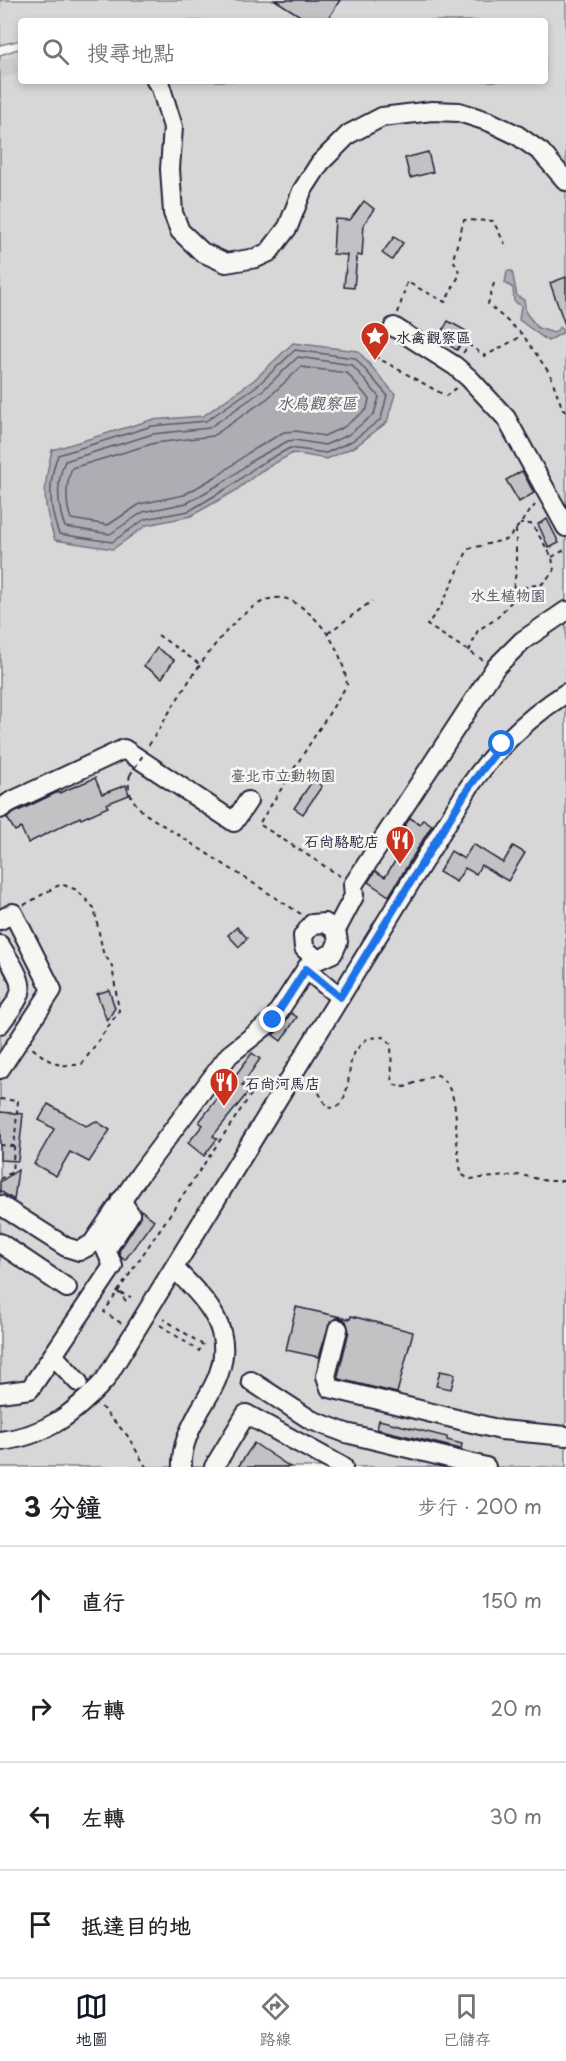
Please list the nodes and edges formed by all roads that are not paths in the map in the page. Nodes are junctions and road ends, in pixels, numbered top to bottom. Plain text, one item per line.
1 (159, 84) edge
2 (566, 181) edge
3 (394, 327) road end
4 (566, 527) edge
5 (566, 611) edge
6 (566, 693) edge
7 (248, 801) dead end
8 (0, 809) edge
9 (6, 916) edge
10 (336, 930) junction
11 (0, 945) edge
12 (310, 963) junction
13 (340, 997) junction
14 (0, 1024) edge
15 (0, 1069) edge
16 (121, 1200) junction
17 (0, 1205) edge
18 (0, 1243) edge
19 (175, 1269) junction
20 (67, 1288) dead end
21 (338, 1329) dead end
22 (53, 1355) junction
23 (251, 1381) dead end
24 (78, 1382) dead end
25 (0, 1393) edge
26 (566, 1436) edge
27 (0, 1441) edge
28 (182, 1467) edge
29 (214, 1467) edge
30 (343, 1467) edge
31 (486, 1467) edge

1 - 2 street
3 - 4 street
5 - 10 street
6 - 13 street
7 - 8 street
9 - 15 street
10 - 12 street
10 - 12 street
11 - 14 street
12 - 13 street
12 - 16 street
13 - 19 street
16 - 17 street
16 - 22 street
18 - 20 street
19 - 27 street
19 - 28 street
21 - 26 street
22 - 24 street
22 - 25 street
23 - 31 street
29 - 30 street

